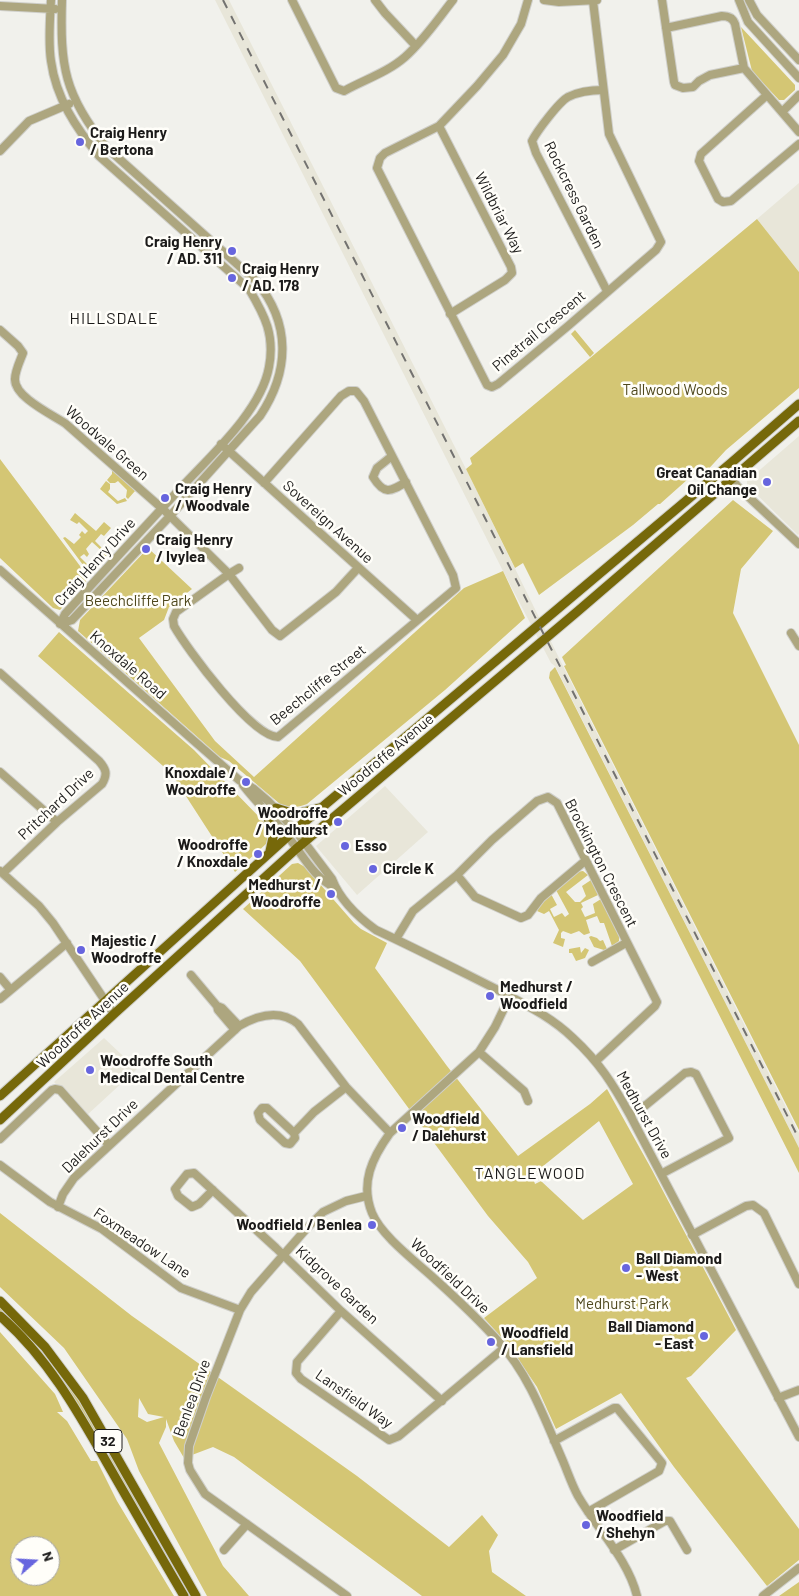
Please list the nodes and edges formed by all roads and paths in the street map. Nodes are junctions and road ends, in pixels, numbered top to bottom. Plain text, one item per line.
1 (51, 0) edge
2 (62, 0) edge
3 (292, 0) edge
4 (375, 0) edge
5 (453, 0) edge
6 (528, 0) edge
7 (544, 0) edge
8 (595, 0) edge
9 (662, 0) edge
10 (739, 0) edge
11 (749, 0) edge
12 (0, 6) edge
13 (51, 9) junction
14 (62, 10) junction
15 (666, 28) junction
16 (416, 46) junction
17 (799, 60) edge
18 (744, 68) junction
19 (799, 78) edge
20 (603, 90) junction
21 (768, 95) junction
22 (799, 95) edge
23 (76, 101) junction
24 (64, 105) junction
25 (782, 112) junction
26 (440, 126) junction
27 (799, 132) edge
28 (799, 144) edge
29 (0, 151) edge
30 (607, 291) junction
31 (450, 314) junction
32 (0, 330) edge
33 (799, 404) edge
34 (799, 421) edge
35 (221, 444) junction
36 (230, 451) junction
37 (392, 456) junction
38 (724, 469) junction
39 (732, 480) junction
40 (406, 482) junction
41 (264, 483) junction
42 (162, 508) junction
43 (170, 516) junction
44 (799, 544) edge
45 (239, 568) dead end
46 (358, 568) junction
47 (0, 570) edge
48 (228, 574) junction
49 (569, 600) junction
50 (578, 611) junction
51 (417, 620) junction
52 (60, 624) junction
53 (791, 633) dead end
54 (799, 646) edge
55 (508, 650) junction
56 (518, 662) junction
57 (0, 673) edge
58 (0, 772) edge
59 (239, 780) junction
60 (276, 808) junction
61 (321, 808) junction
62 (265, 811) junction
63 (57, 822) junction
64 (296, 830) junction
65 (288, 836) junction
66 (305, 843) junction
67 (296, 849) junction
68 (269, 854) junction
69 (586, 861) junction
70 (1, 872) edge
71 (457, 874) junction
72 (336, 888) junction
73 (396, 940) junction
74 (66, 943) junction
75 (626, 943) junction
76 (592, 962) dead end
77 (190, 975) dead end
78 (0, 977) edge
79 (10, 990) junction
80 (510, 996) junction
81 (0, 999) edge
82 (106, 1002) junction
83 (114, 1014) junction
84 (237, 1028) junction
85 (478, 1052) junction
86 (48, 1054) junction
87 (596, 1061) junction
88 (58, 1066) junction
89 (346, 1087) junction
90 (0, 1096) edge
91 (528, 1102) dead end
92 (630, 1114) junction
93 (0, 1120) edge
94 (294, 1133) junction
95 (390, 1133) junction
96 (0, 1139) edge
97 (109, 1145) junction
98 (0, 1165) edge
99 (661, 1174) junction
100 (213, 1190) junction
101 (366, 1196) junction
102 (58, 1207) junction
103 (692, 1235) junction
104 (284, 1255) junction
105 (799, 1284) edge
106 (0, 1301) edge
107 (240, 1310) junction
108 (341, 1311) junction
109 (0, 1316) edge
110 (504, 1348) junction
111 (799, 1390) edge
112 (778, 1398) junction
113 (442, 1401) junction
114 (799, 1437) edge
115 (554, 1441) junction
116 (588, 1512) junction
117 (247, 1524) junction
118 (224, 1550) dead end
119 (614, 1550) junction
120 (687, 1550) dead end
121 (799, 1568) edge
122 (184, 1596) edge
123 (196, 1596) edge
124 (346, 1596) edge
125 (638, 1596) edge
126 (763, 1596) edge

1 - 13 street, Craig Henry Drive
2 - 14 street, Craig Henry Drive
3 - 16 street
4 - 16 street
5 - 16 street
6 - 26 street, Pinetrail Crescent
7 - 8 street
8 - 20 street, Pinetrail Crescent
9 - 15 street
10 - 19 street
11 - 17 street
12 - 13 street
13 - 14 street
13 - 24 street, Craig Henry Drive
14 - 23 street, Craig Henry Drive
15 - 18 street
15 - 18 street
18 - 21 street
20 - 30 street, Pinetrail Crescent
20 - 30 street, Rockcress Garden
21 - 25 street
21 - 28 street
22 - 25 street
23 - 24 street
23 - 36 street, Craig Henry Drive
24 - 29 street
24 - 35 street, Craig Henry Drive
25 - 27 street
26 - 31 street, Wildbriar Way
26 - 31 street, Pinetrail Crescent
30 - 31 street, Pinetrail Crescent
32 - 42 street, Woodvale Green
33 - 38 main road, Woodroffe Avenue
34 - 39 main road, Woodroffe Avenue
35 - 36 street, Sovereign Avenue
35 - 42 street, Craig Henry Drive
36 - 41 street, Sovereign Avenue
36 - 43 street, Craig Henry Drive
37 - 40 street
37 - 40 street
37 - 41 street
38 - 39 street
38 - 49 main road, Woodroffe Avenue
39 - 44 street
39 - 50 main road, Woodroffe Avenue
40 - 51 street, Beechcliffe Street
41 - 46 street, Sovereign Avenue
42 - 43 street
42 - 52 street, Craig Henry Drive
43 - 48 street
43 - 52 street, Craig Henry Drive
45 - 48 street, Beechcliffe Street
46 - 48 street
46 - 51 street, Sovereign Avenue
47 - 52 street, Knoxdale Road
48 - 51 street, Beechcliffe Street
49 - 50 main road
49 - 55 main road, Woodroffe Avenue
50 - 56 main road, Woodroffe Avenue
52 - 59 street, Knoxdale Road
53 - 54 street
55 - 56 main road
55 - 61 main road, Woodroffe Avenue
56 - 66 main road, Woodroffe Avenue
57 - 63 street, Pritchard Drive
58 - 63 street
59 - 60 street, Knoxdale Road
59 - 62 street, Knoxdale Road
60 - 61 main road
60 - 64 street, Knoxdale Road
61 - 64 main road, Woodroffe Avenue
62 - 65 street, Knoxdale Road
62 - 68 main road
63 - 70 street, Pritchard Drive
64 - 65 main road, Woodroffe Avenue
64 - 66 street, Knoxdale Road
65 - 67 street, Knoxdale Road
65 - 68 main road, Woodroffe Avenue
66 - 67 main road, Woodroffe Avenue
66 - 72 street, Medhurst Drive
67 - 72 street, Medhurst Drive
67 - 83 main road, Woodroffe Avenue
68 - 82 main road, Woodroffe Avenue
69 - 71 street
69 - 71 street, Brockington Crescent
69 - 75 street, Brockington Crescent
70 - 74 street
71 - 73 street, Brockington Crescent
72 - 73 street, Medhurst Drive
73 - 80 street, Medhurst Drive
74 - 79 street
74 - 82 street
75 - 76 street
75 - 87 street, Brockington Crescent
77 - 84 street
78 - 79 street
79 - 81 street
80 - 85 street
80 - 87 street, Medhurst Drive
82 - 83 street
82 - 86 main road, Woodroffe Avenue
83 - 88 main road, Woodroffe Avenue
84 - 89 street, Dalehurst Drive
84 - 97 street, Dalehurst Drive
85 - 91 street
85 - 95 street
86 - 88 main road
86 - 90 main road, Woodroffe Avenue
87 - 92 street, Medhurst Drive
88 - 93 main road, Woodroffe Avenue
89 - 94 street
89 - 95 street, Dalehurst Drive
92 - 99 street, Medhurst Drive
92 - 99 street
94 - 94 street
95 - 101 street
96 - 97 street
97 - 102 street, Dalehurst Drive
98 - 102 street, Foxmeadow Lane
99 - 103 street, Medhurst Drive
100 - 100 street, Kidgrove Garden
100 - 104 street, Kidgrove Garden
101 - 104 street, Benlea Drive
101 - 110 street, Woodfield Drive
102 - 107 street, Foxmeadow Lane
103 - 105 street
103 - 112 street, Medhurst Drive
104 - 107 street, Benlea Drive
104 - 108 street, Kidgrove Garden
106 - 123 main road, 32
107 - 117 street, Benlea Drive
108 - 113 street, Kidgrove Garden
108 - 113 street, Lansfield Way
109 - 122 main road, 32
110 - 113 street, Lansfield Way
110 - 115 street, Woodfield Drive
111 - 112 street
112 - 114 street, Medhurst Drive
115 - 116 street, Woodfield Drive
115 - 116 street
116 - 119 street, Woodfield Drive
117 - 118 street
117 - 124 street, Benlea Drive
119 - 120 street
119 - 125 street, Woodfield Drive
121 - 126 street

